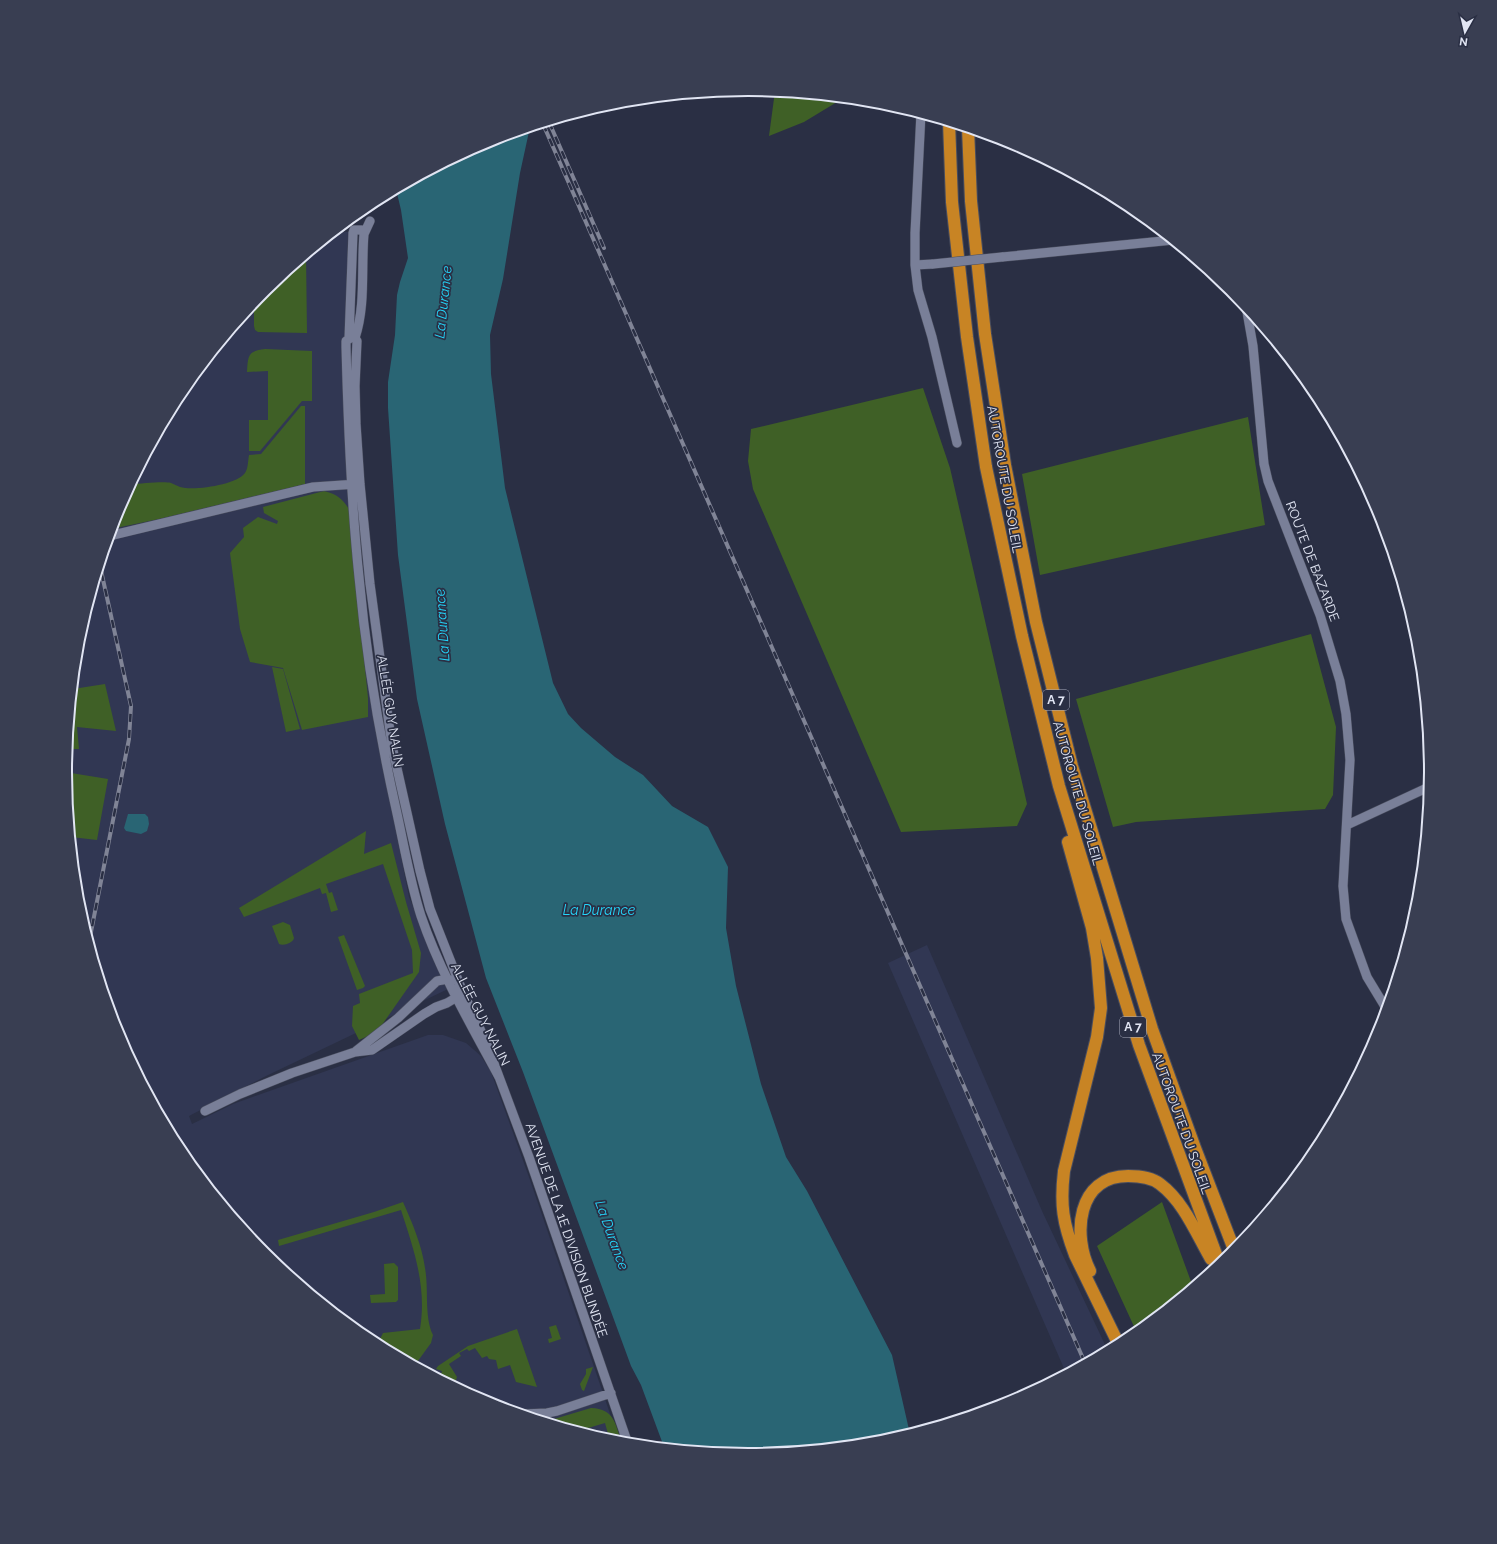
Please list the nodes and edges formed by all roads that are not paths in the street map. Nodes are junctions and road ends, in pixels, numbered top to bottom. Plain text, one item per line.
1 (921, 118) edge
2 (949, 126) edge
3 (968, 132) edge
4 (370, 222) dead end
5 (1167, 241) edge
6 (915, 265) junction
7 (1248, 316) edge
8 (957, 443) dead end
9 (356, 484) junction
10 (115, 534) edge
11 (1059, 786) junction
12 (1425, 789) edge
13 (1347, 825) junction
14 (439, 961) junction
15 (448, 980) junction
16 (437, 981) junction
17 (459, 990) junction
18 (447, 1003) junction
19 (1384, 1004) edge
20 (464, 1011) junction
21 (355, 1052) junction
22 (499, 1077) junction
23 (205, 1111) dead end
24 (1232, 1245) edge
25 (1218, 1259) edge
26 (1214, 1263) edge
27 (1122, 1335) edge
28 (1116, 1339) edge
29 (611, 1393) junction
30 (534, 1414) edge
31 (626, 1437) edge

1 - 6 street
2 - 11 highway, AUTOROUTE DU SOLEIL / A 7
3 - 24 highway, AUTOROUTE DU SOLEIL / A 7
4 - 9 street, ALLÉE GUY NALIN
5 - 6 street, bridge
6 - 8 street
7 - 13 street, ROUTE DE BAZARDE
9 - 10 street
9 - 14 street, ALLÉE GUY NALIN
9 - 17 street, ALLÉE GUY NALIN
11 - 25 highway, AUTOROUTE DU SOLEIL / A 7
11 - 28 highway
12 - 13 street
13 - 19 street, ROUTE DE BAZARDE
14 - 15 street, ALLÉE GUY NALIN
14 - 16 street
15 - 16 street
15 - 17 street
15 - 17 street, ALLÉE GUY NALIN
16 - 21 street
17 - 18 street
17 - 20 street, ALLÉE GUY NALIN
17 - 22 street, ALLÉE GUY NALIN
18 - 20 street
18 - 21 street
20 - 22 street, ALLÉE GUY NALIN
21 - 23 street
22 - 29 street, AVENUE DE LA 1E DIVISION BLINDÉE
26 - 27 highway
29 - 30 street
29 - 31 street, AVENUE DE LA 1E DIVISION BLINDÉE

